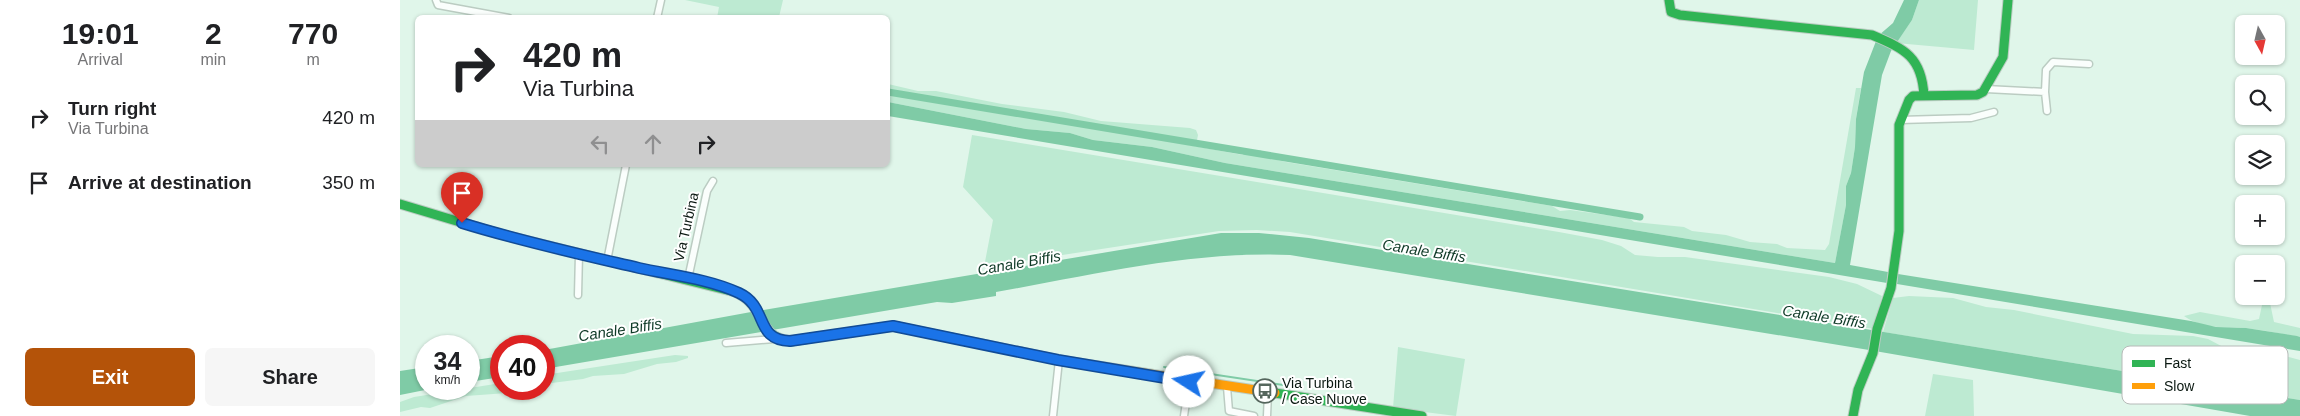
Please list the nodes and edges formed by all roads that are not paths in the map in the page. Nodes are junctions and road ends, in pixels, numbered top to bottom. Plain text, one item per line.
1 (436, 0) edge
2 (661, 0) edge
3 (1669, 0) edge
4 (2008, 0) edge
5 (493, 15) edge
6 (658, 15) edge
7 (2089, 64) dead end
8 (1986, 89) junction
9 (2045, 92) junction
10 (1924, 96) junction
11 (2047, 111) dead end
12 (1994, 112) dead end
13 (1900, 120) junction
14 (626, 167) edge
15 (713, 182) dead end
16 (400, 204) edge
17 (579, 254) junction
18 (606, 260) junction
19 (688, 279) junction
20 (578, 295) dead end
21 (771, 337) junction
22 (726, 343) dead end
23 (1058, 360) junction
24 (1189, 382) junction
25 (1227, 387) junction
26 (1268, 393) junction
27 (1053, 416) edge
28 (1184, 416) edge
29 (1254, 416) edge
30 (1267, 416) edge
31 (1422, 416) edge
32 (1853, 416) edge

1 - 5 street
2 - 6 street
3 - 10 street
4 - 8 street
7 - 9 street
8 - 9 street
8 - 10 street
9 - 11 street
10 - 13 street
12 - 13 street
13 - 32 street
14 - 18 street
15 - 19 street, Via Turbina
16 - 17 street, Via Turbina
17 - 18 street, Via Turbina
17 - 20 street
18 - 19 street, Via Turbina
19 - 21 street, Via Turbina
21 - 22 street
21 - 23 street
23 - 24 street
23 - 27 street
24 - 25 street
24 - 28 street
25 - 26 street
25 - 29 street
26 - 30 street
26 - 31 street

